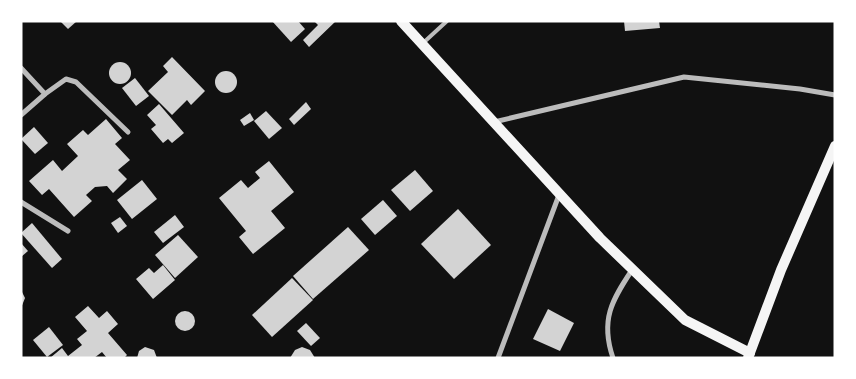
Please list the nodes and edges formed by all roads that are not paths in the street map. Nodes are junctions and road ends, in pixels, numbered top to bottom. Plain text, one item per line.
1 (401, 21) edge
2 (447, 21) edge
3 (422, 44) junction
4 (21, 68) edge
5 (45, 94) junction
6 (835, 95) edge
7 (21, 114) edge
8 (493, 122) junction
9 (128, 132) dead end
10 (835, 146) edge
11 (559, 194) junction
12 (21, 202) edge
13 (68, 231) dead end
14 (632, 270) junction
15 (749, 355) edge
16 (498, 358) edge
17 (613, 358) edge

1 - 3 main road
2 - 3 lane
3 - 8 main road
4 - 5 street
5 - 7 street
5 - 9 street
6 - 8 street
8 - 11 main road
10 - 15 main road
11 - 14 main road
11 - 16 street
12 - 13 street
14 - 15 main road
14 - 17 street

